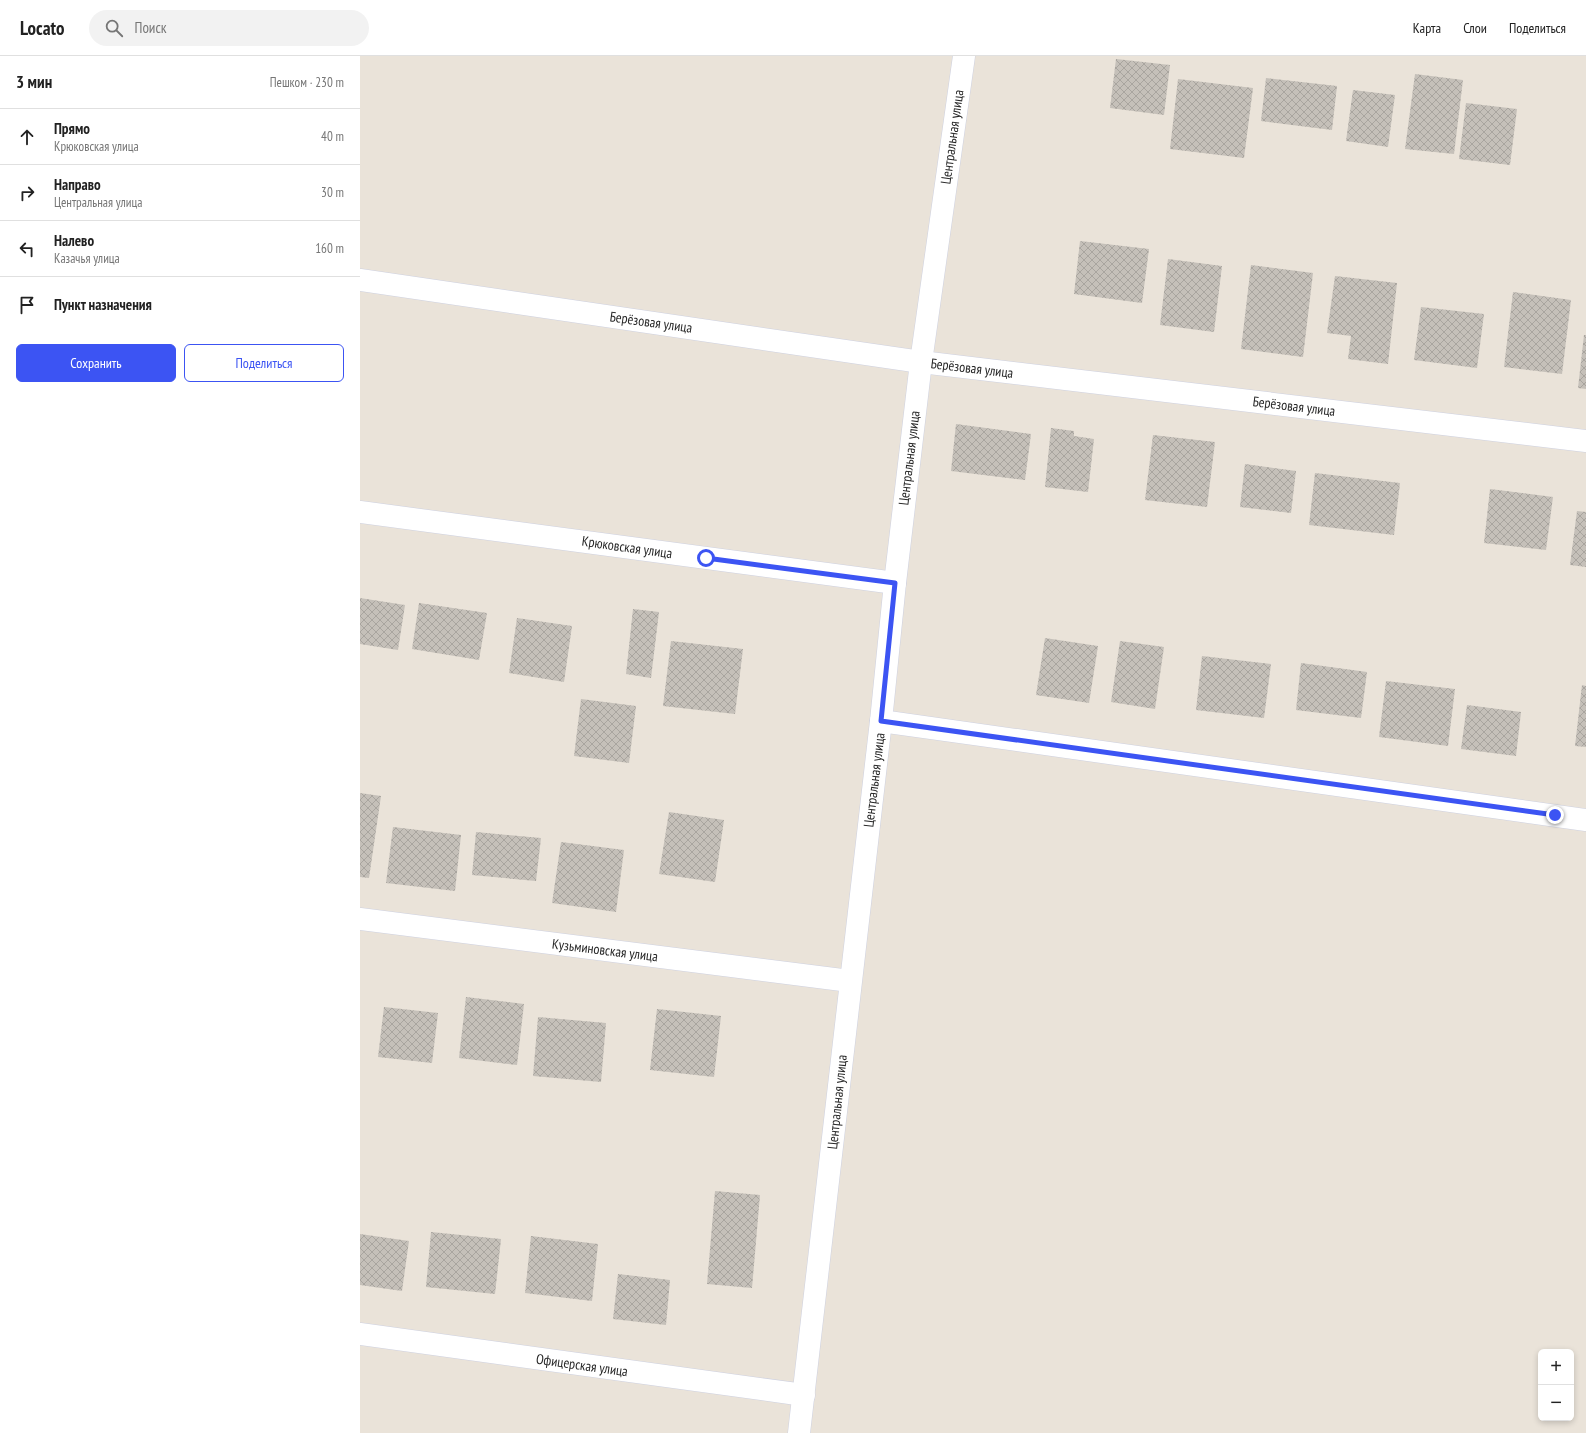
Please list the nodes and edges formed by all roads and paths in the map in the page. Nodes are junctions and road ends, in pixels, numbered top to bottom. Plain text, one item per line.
1 (964, 56) edge
2 (360, 280) edge
3 (921, 362) junction
4 (1586, 441) edge
5 (360, 512) edge
6 (895, 583) junction
7 (881, 721) junction
8 (1586, 820) edge
9 (360, 919) edge
10 (850, 981) junction
11 (360, 1334) edge
12 (804, 1396) junction
13 (799, 1433) edge

1 - 3 street, Центральная улица
2 - 3 street, Берёзовая улица
3 - 4 street, Берёзовая улица
3 - 6 street, Центральная улица
5 - 6 street, Крюковская улица
6 - 7 street, Центральная улица
7 - 8 street
7 - 10 street, Центральная улица
9 - 10 street, Кузьминовская улица
10 - 12 street, Центральная улица
11 - 12 street, Офицерская улица
12 - 13 street, Центральная улица

